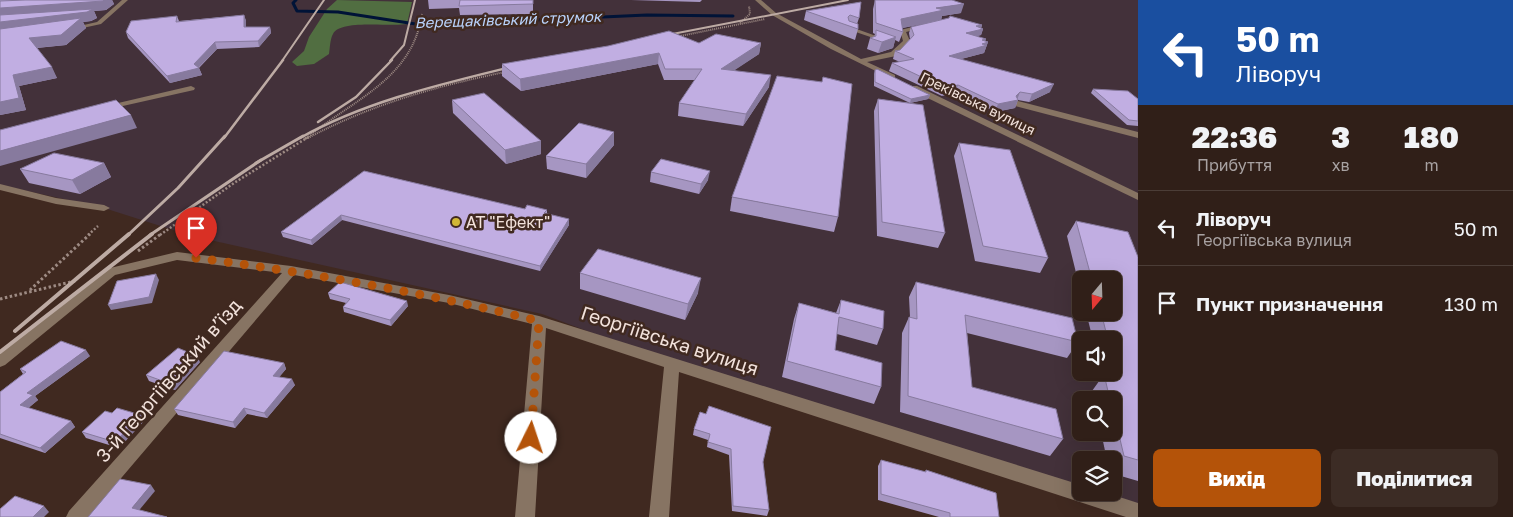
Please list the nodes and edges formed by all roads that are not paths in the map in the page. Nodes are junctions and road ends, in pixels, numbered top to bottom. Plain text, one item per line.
1 (125, 0) edge
2 (758, 0) edge
3 (116, 4) edge
4 (107, 11) junction
5 (98, 15) edge
6 (936, 24) edge
7 (849, 28) edge
8 (63, 29) edge
9 (902, 47) junction
10 (861, 62) junction
11 (897, 79) edge
12 (906, 83) edge
13 (191, 88) dead end
14 (1018, 104) edge
15 (95, 110) edge
16 (1138, 135) edge
17 (0, 186) edge
18 (1138, 197) edge
19 (104, 208) dead end
20 (292, 270) junction
21 (539, 321) junction
22 (0, 361) edge
23 (672, 363) junction
24 (1138, 512) edge
25 (76, 517) edge
26 (525, 517) edge
27 (659, 517) edge

1 - 3 street
2 - 10 street, Греківська вулиця
3 - 4 street
4 - 5 street
4 - 8 street
6 - 9 street
7 - 9 street
9 - 10 street
10 - 11 street, Греківська вулиця
12 - 18 street, Греківська вулиця
13 - 15 street
14 - 16 street
17 - 19 street
20 - 21 street, Георгіївська вулиця
20 - 22 street, Георгіївська вулиця
20 - 25 street, 3-й Георгіївський в’їзд
21 - 23 street, Георгіївська вулиця
21 - 26 street
23 - 24 street, Георгіївська вулиця
23 - 27 street

